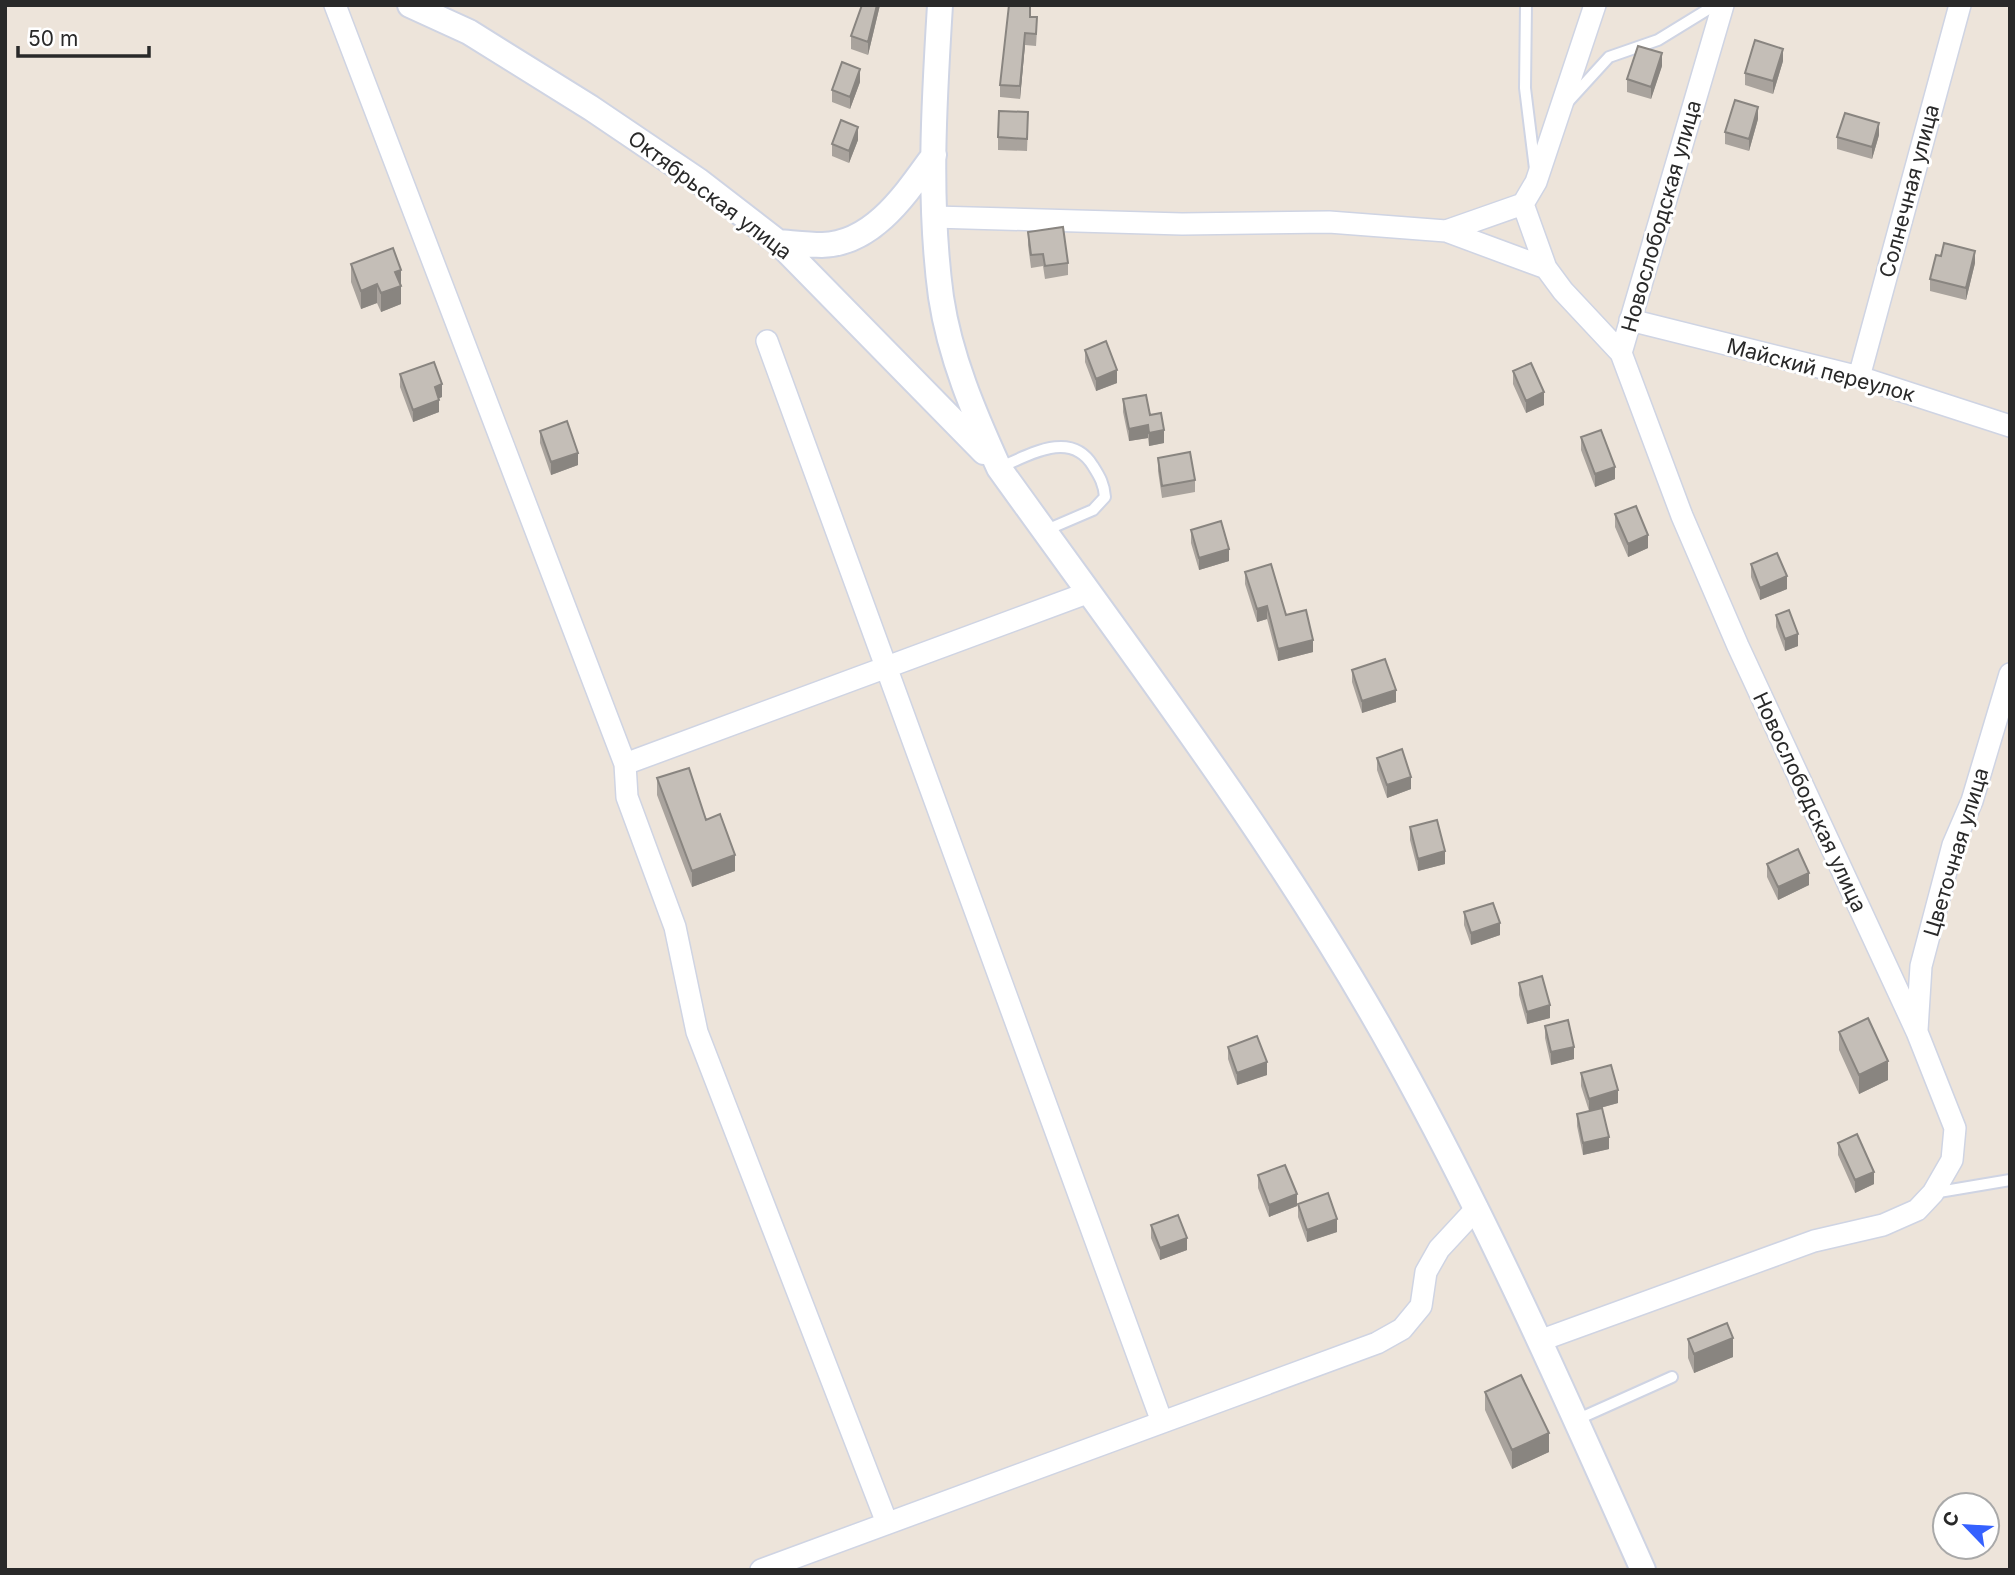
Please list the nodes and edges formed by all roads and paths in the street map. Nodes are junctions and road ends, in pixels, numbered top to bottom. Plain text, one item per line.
1 (335, 5) edge
2 (411, 5) edge
3 (940, 5) edge
4 (1526, 5) edge
5 (1595, 5) edge
6 (1715, 5) edge
7 (1723, 5) edge
8 (1960, 5) edge
9 (1563, 107) junction
10 (934, 155) junction
11 (1536, 182) junction
12 (1523, 204) junction
13 (934, 217) junction
14 (1446, 231) junction
15 (778, 242) junction
16 (1546, 268) junction
17 (1630, 320) junction
18 (767, 341) dead end
19 (1621, 353) junction
20 (1859, 377) junction
21 (2010, 426) edge
22 (999, 468) junction
23 (1044, 531) junction
24 (1087, 593) junction
25 (886, 667) junction
26 (2008, 683) edge
27 (625, 764) junction
28 (1917, 1032) junction
29 (2010, 1180) edge
30 (1933, 1193) junction
31 (1477, 1208) junction
32 (1539, 1340) junction
33 (1672, 1377) dead end
34 (1576, 1420) junction
35 (1162, 1422) junction
36 (887, 1523) junction
37 (761, 1570) edge
38 (1643, 1570) edge

1 - 27 street
2 - 15 street, Октябрьская улица
3 - 10 street
4 - 11 lane
5 - 9 street
6 - 9 lane
7 - 17 street, Новослободская улица
8 - 20 street, Солнечная улица
9 - 11 street
10 - 13 street
10 - 15 street
11 - 12 street
12 - 14 street
12 - 16 street
13 - 14 street
13 - 22 street
14 - 16 street
15 - 22 street, Октябрьская улица
16 - 19 street
17 - 19 street, Новослободская улица
17 - 20 street, Майский переулок
18 - 25 street
19 - 28 street, Новослободская улица
20 - 21 street, Майский переулок
22 - 23 street
22 - 23 lane
23 - 24 street
24 - 25 street
24 - 31 street
25 - 27 street
25 - 35 street
26 - 28 street, Цветочная улица
27 - 36 street
28 - 30 street, Новослободская улица
29 - 30 lane
30 - 32 street, Новослободская улица
31 - 32 street
31 - 35 street
32 - 34 street
33 - 34 lane
34 - 38 street
35 - 36 street
36 - 37 street

